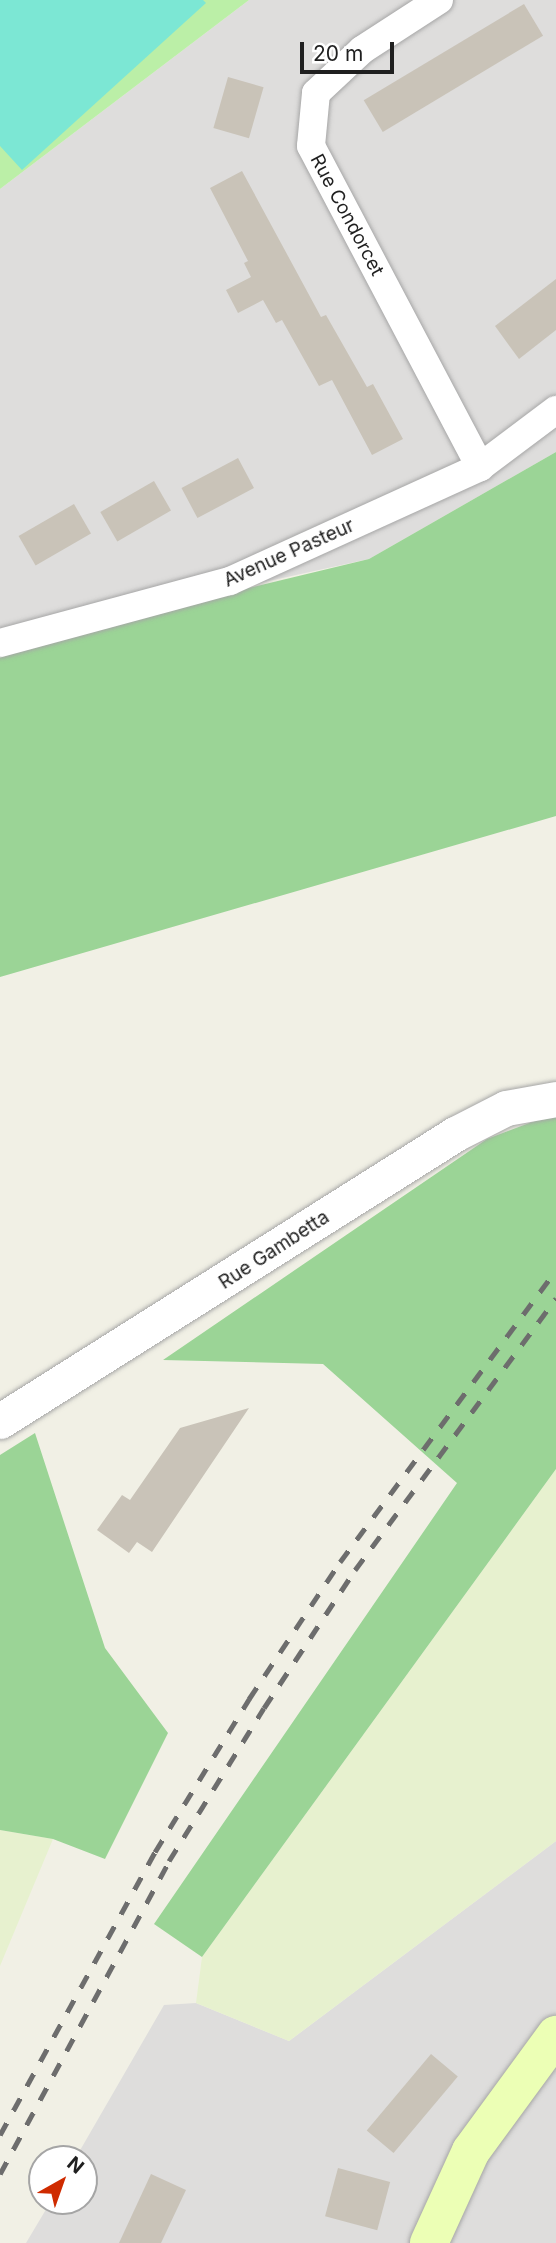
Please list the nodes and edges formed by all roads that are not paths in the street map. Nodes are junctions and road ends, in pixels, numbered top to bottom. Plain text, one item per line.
1 (439, 0) edge
2 (556, 410) edge
3 (480, 467) junction
4 (0, 643) edge
5 (556, 1099) edge
6 (0, 1421) edge
7 (556, 2035) edge
8 (429, 2243) edge

1 - 3 street, Rue Condorcet
2 - 3 street, Avenue Pasteur
3 - 4 street, Avenue Pasteur
5 - 6 street, Rue Gambetta
7 - 8 main road

